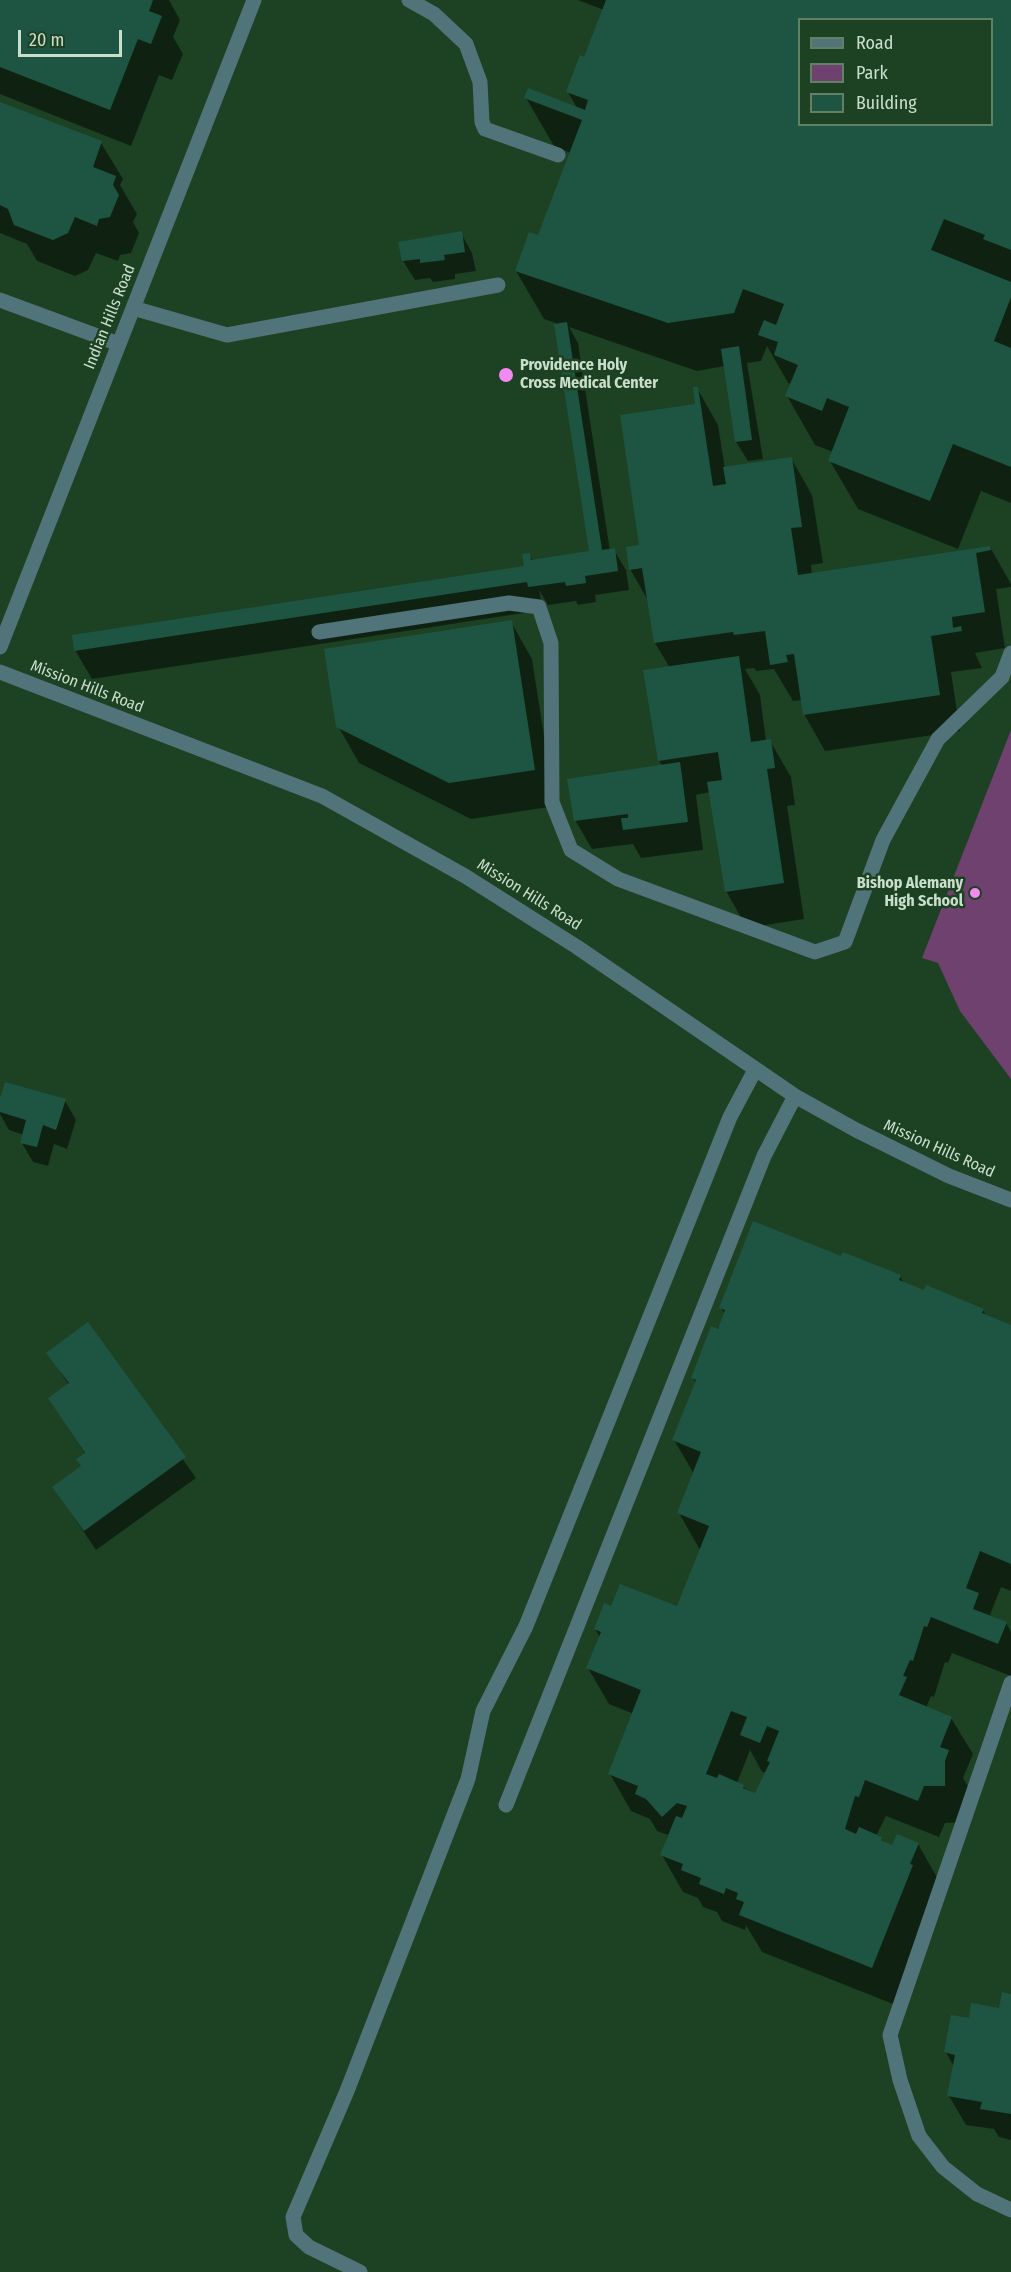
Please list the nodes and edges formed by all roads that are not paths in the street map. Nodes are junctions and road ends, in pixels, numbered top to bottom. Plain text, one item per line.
1 (255, 0) edge
2 (409, 0) edge
3 (558, 155) dead end
4 (498, 285) dead end
5 (0, 300) edge
6 (133, 308) junction
7 (119, 344) junction
8 (319, 632) dead end
9 (0, 647) edge
10 (1011, 653) edge
11 (0, 672) edge
12 (755, 1071) junction
13 (795, 1096) junction
14 (1011, 1200) edge
15 (1011, 1683) edge
16 (506, 1805) dead end
17 (1011, 2210) edge
18 (360, 2272) edge

1 - 6 street, Indian Hills Road
2 - 3 street
4 - 6 street
5 - 7 street
6 - 7 street, Indian Hills Road
7 - 9 street, Indian Hills Road
8 - 10 street
11 - 12 street, Mission Hills Road
12 - 13 street, Mission Hills Road
12 - 18 street
13 - 14 street, Mission Hills Road
13 - 16 street
15 - 17 street

